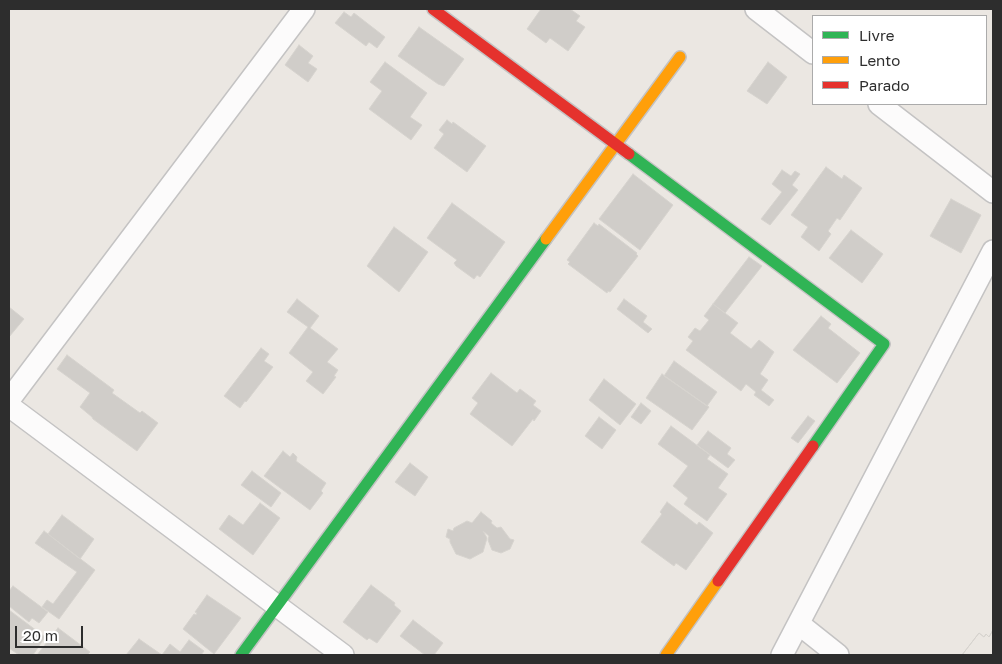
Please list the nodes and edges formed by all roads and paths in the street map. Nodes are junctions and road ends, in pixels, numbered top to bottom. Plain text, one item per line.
1 (304, 9) edge
2 (433, 9) edge
3 (756, 9) edge
4 (812, 52) edge
5 (680, 57) dead end
6 (880, 105) edge
7 (616, 144) junction
8 (993, 192) edge
9 (993, 251) edge
10 (9, 400) edge
11 (9, 406) edge
12 (278, 605) junction
13 (799, 624) junction
14 (241, 655) edge
15 (343, 655) edge
16 (666, 655) edge
17 (782, 655) edge
18 (838, 655) edge

1 - 10 street
2 - 7 street
3 - 4 street
5 - 7 street
6 - 8 street
7 - 12 street
7 - 16 street
9 - 13 street
11 - 12 street
12 - 14 street
12 - 15 street
13 - 17 street
13 - 18 street

